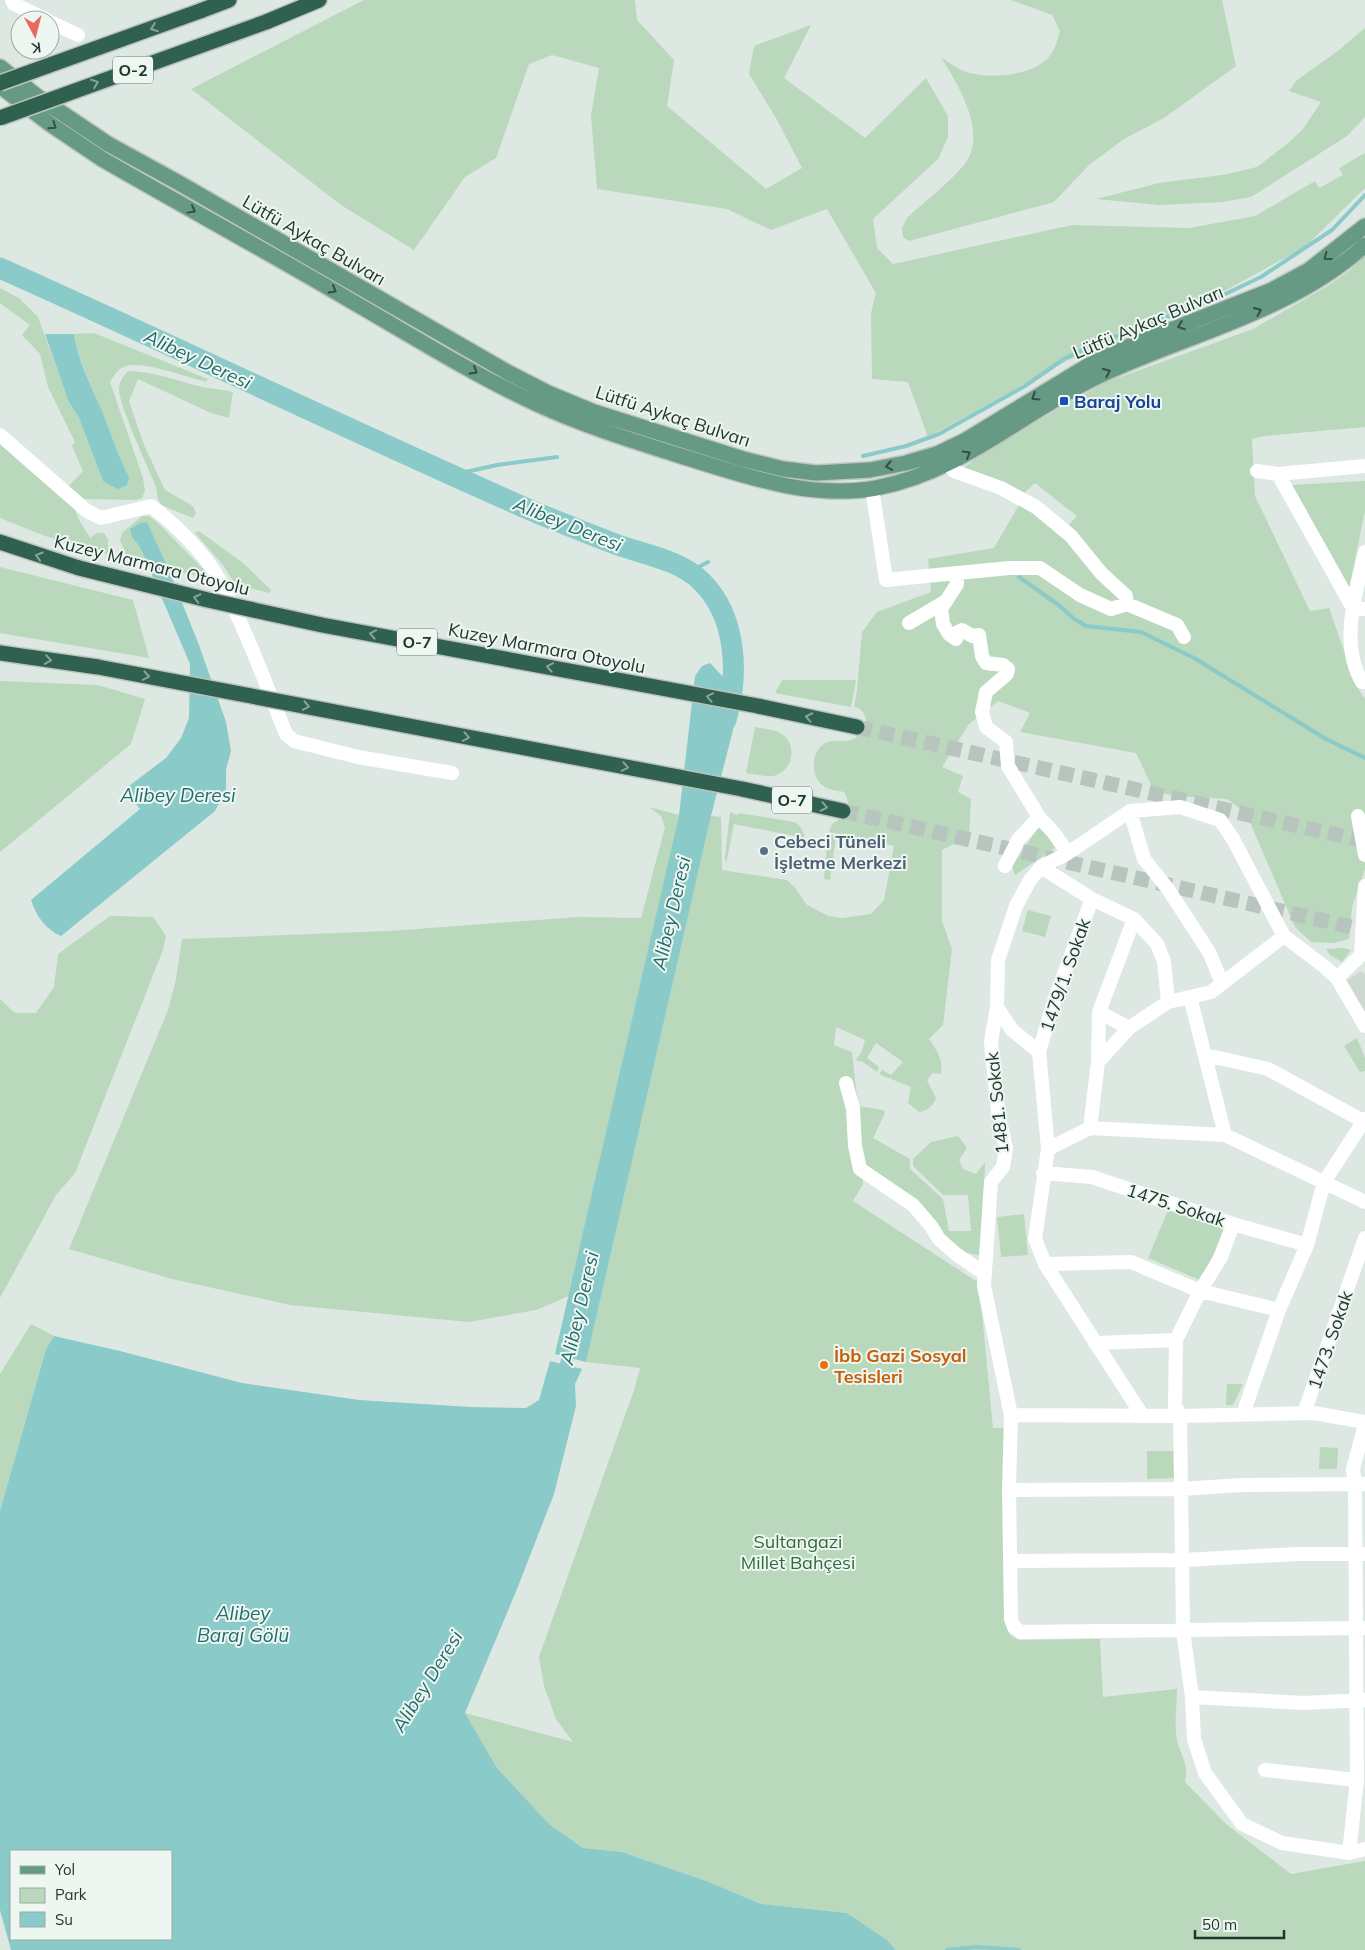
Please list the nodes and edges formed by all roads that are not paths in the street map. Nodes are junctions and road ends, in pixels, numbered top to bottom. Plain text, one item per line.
1 (12, 0) edge
2 (229, 0) edge
3 (319, 0) edge
4 (26, 10) edge
5 (60, 27) edge
6 (78, 35) dead end
7 (0, 66) edge
8 (0, 84) edge
9 (0, 118) edge
10 (1365, 226) edge
11 (1365, 245) edge
12 (0, 435) edge
13 (948, 464) junction
14 (1365, 466) edge
15 (870, 470) junction
16 (1257, 471) dead end
17 (1278, 474) junction
18 (872, 488) junction
19 (0, 542) edge
20 (1365, 552) edge
21 (957, 573) junction
22 (946, 601) junction
23 (1127, 604) junction
24 (1359, 609) edge
25 (909, 623) dead end
26 (1184, 637) dead end
27 (0, 652) edge
28 (1364, 683) edge
29 (857, 727) tunnel mouth
30 (452, 773) dead end
31 (843, 810) tunnel mouth
32 (1130, 812) junction
33 (1358, 816) dead end
34 (1039, 817) junction
35 (1068, 853) junction
36 (1365, 855) edge
37 (1005, 866) dead end
38 (1041, 867) junction
39 (1365, 886) edge
40 (1092, 899) junction
41 (1134, 919) junction
42 (1284, 936) junction
43 (1337, 978) junction
44 (1222, 983) junction
45 (1190, 997) junction
46 (1168, 1002) junction
47 (997, 1007) junction
48 (1099, 1012) junction
49 (1365, 1026) edge
50 (1130, 1028) junction
51 (1039, 1052) junction
52 (1204, 1055) junction
53 (1098, 1062) junction
54 (846, 1083) dead end
55 (1364, 1120) edge
56 (1090, 1128) junction
57 (1225, 1135) junction
58 (1048, 1149) junction
59 (1043, 1173) junction
60 (1324, 1182) junction
61 (1365, 1202) edge
62 (1233, 1224) junction
63 (1365, 1238) edge
64 (1307, 1245) junction
65 (1045, 1264) junction
66 (984, 1280) junction
67 (1200, 1291) junction
68 (1280, 1310) junction
69 (1176, 1340) junction
70 (1094, 1343) junction
71 (1304, 1413) junction
72 (1243, 1414) junction
73 (1011, 1415) junction
74 (1142, 1415) junction
75 (1180, 1416) junction
76 (1365, 1423) edge
77 (1360, 1484) edge
78 (1181, 1489) junction
79 (1009, 1490) junction
80 (1360, 1555) edge
81 (1010, 1560) junction
82 (1183, 1560) junction
83 (1360, 1628) edge
84 (1184, 1630) junction
85 (1192, 1696) junction
86 (1361, 1700) edge
87 (1265, 1770) dead end
88 (1357, 1780) junction
89 (1365, 1849) edge
90 (1349, 1853) junction

1 - 4 street
2 -> 8 highway, O-2, bridge
9 -> 3 highway, O-2, bridge
5 - 6 street
7 - 15 main road, Lütfü Aykaç Bulvarı
8 -> 18 main road, Lütfü Aykaç Bulvarı
10 -> 15 main road, Lütfü Aykaç Bulvarı
13 -> 11 main road, Lütfü Aykaç Bulvarı
12 - 30 street
13 - 18 main road, Lütfü Aykaç Bulvarı
13 - 23 street
14 - 17 street
15 - 18 main road
16 - 17 street
17 - 24 street
18 - 21 street
29 -> 19 highway, Kuzey Marmara Otoyolu / O-7, bridge
20 - 24 street
21 - 22 street
21 - 23 street
22 - 25 street
22 - 34 street
23 - 26 street
24 - 28 street
27 -> 31 highway, O-7, bridge
32 - 35 street
32 - 42 street
32 - 44 street
33 - 36 street
34 - 35 street
34 - 37 street
35 - 38 street
38 - 40 street
38 - 47 street, 1481. Sokak
39 - 43 street
40 - 41 street
40 - 51 street, 1479/1. Sokak
41 - 46 street
41 - 48 street
42 - 43 street
42 - 44 street
43 - 49 street
44 - 45 street
45 - 46 street
45 - 52 street
46 - 50 street
47 - 51 street
47 - 66 street, 1481. Sokak
48 - 50 street
48 - 53 street
50 - 53 street
51 - 58 street
52 - 55 street
52 - 57 street
53 - 56 street
54 - 66 street
55 - 60 street
56 - 57 street
56 - 58 street
57 - 60 street
58 - 59 street
59 - 62 street, 1475. Sokak
59 - 65 street
60 - 61 street
60 - 64 street
62 - 64 street, 1475. Sokak
62 - 67 street
63 - 71 street, 1473. Sokak
64 - 68 street
65 - 67 street
65 - 70 street
66 - 73 street, 1481. Sokak
67 - 68 street
67 - 69 street
68 - 72 street
69 - 70 street
69 - 75 street
70 - 74 street
71 - 72 street
71 - 76 street
72 - 75 street
73 - 74 street
73 - 79 street, 1481. Sokak
74 - 75 street
75 - 78 street
76 - 77 street
77 - 78 street
77 - 80 street
78 - 79 street
78 - 82 street
79 - 81 street, 1481. Sokak
80 - 82 street
80 - 83 street
81 - 82 street
81 - 84 street, 1481. Sokak
82 - 84 street
83 - 84 street
83 - 86 street
84 - 85 street
85 - 86 street
85 - 90 street
86 - 88 street
87 - 88 street
88 - 90 street
89 - 90 street

